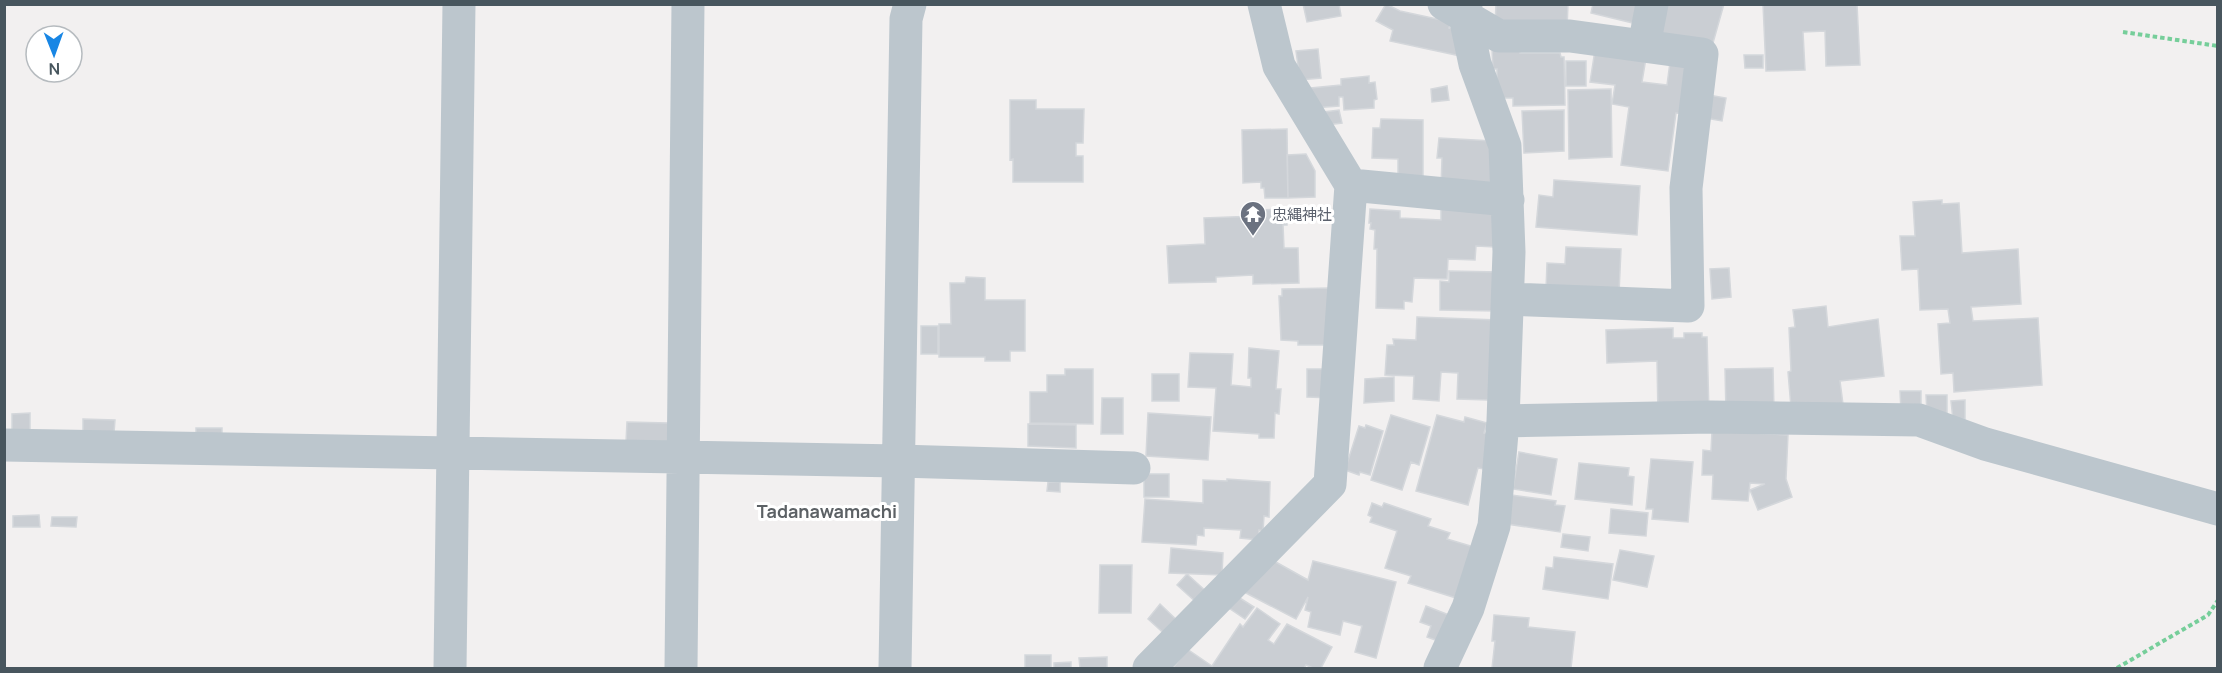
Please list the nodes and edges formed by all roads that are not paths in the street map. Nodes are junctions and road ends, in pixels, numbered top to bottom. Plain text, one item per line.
1 (459, 4) edge
2 (688, 4) edge
3 (910, 4) edge
4 (1264, 4) edge
5 (1652, 4) edge
6 (1458, 9) edge
7 (1644, 46) junction
8 (1351, 184) junction
9 (1508, 200) junction
10 (1508, 299) junction
11 (1503, 421) junction
12 (4, 445) edge
13 (452, 452) junction
14 (683, 457) junction
15 (899, 461) junction
16 (1134, 468) dead end
17 (2217, 508) edge
18 (450, 669) edge
19 (681, 669) edge
20 (895, 669) edge
21 (1149, 669) edge
22 (1440, 669) edge

1 - 13 street
2 - 14 street
3 - 15 street
4 - 8 street
5 - 7 street
6 - 7 street
6 - 9 street
7 - 10 street
8 - 9 street
8 - 21 street
9 - 10 street
10 - 11 street
11 - 17 street
11 - 22 street
12 - 13 street
13 - 14 street
13 - 18 street
14 - 15 street
14 - 19 street
15 - 16 street
15 - 20 street

